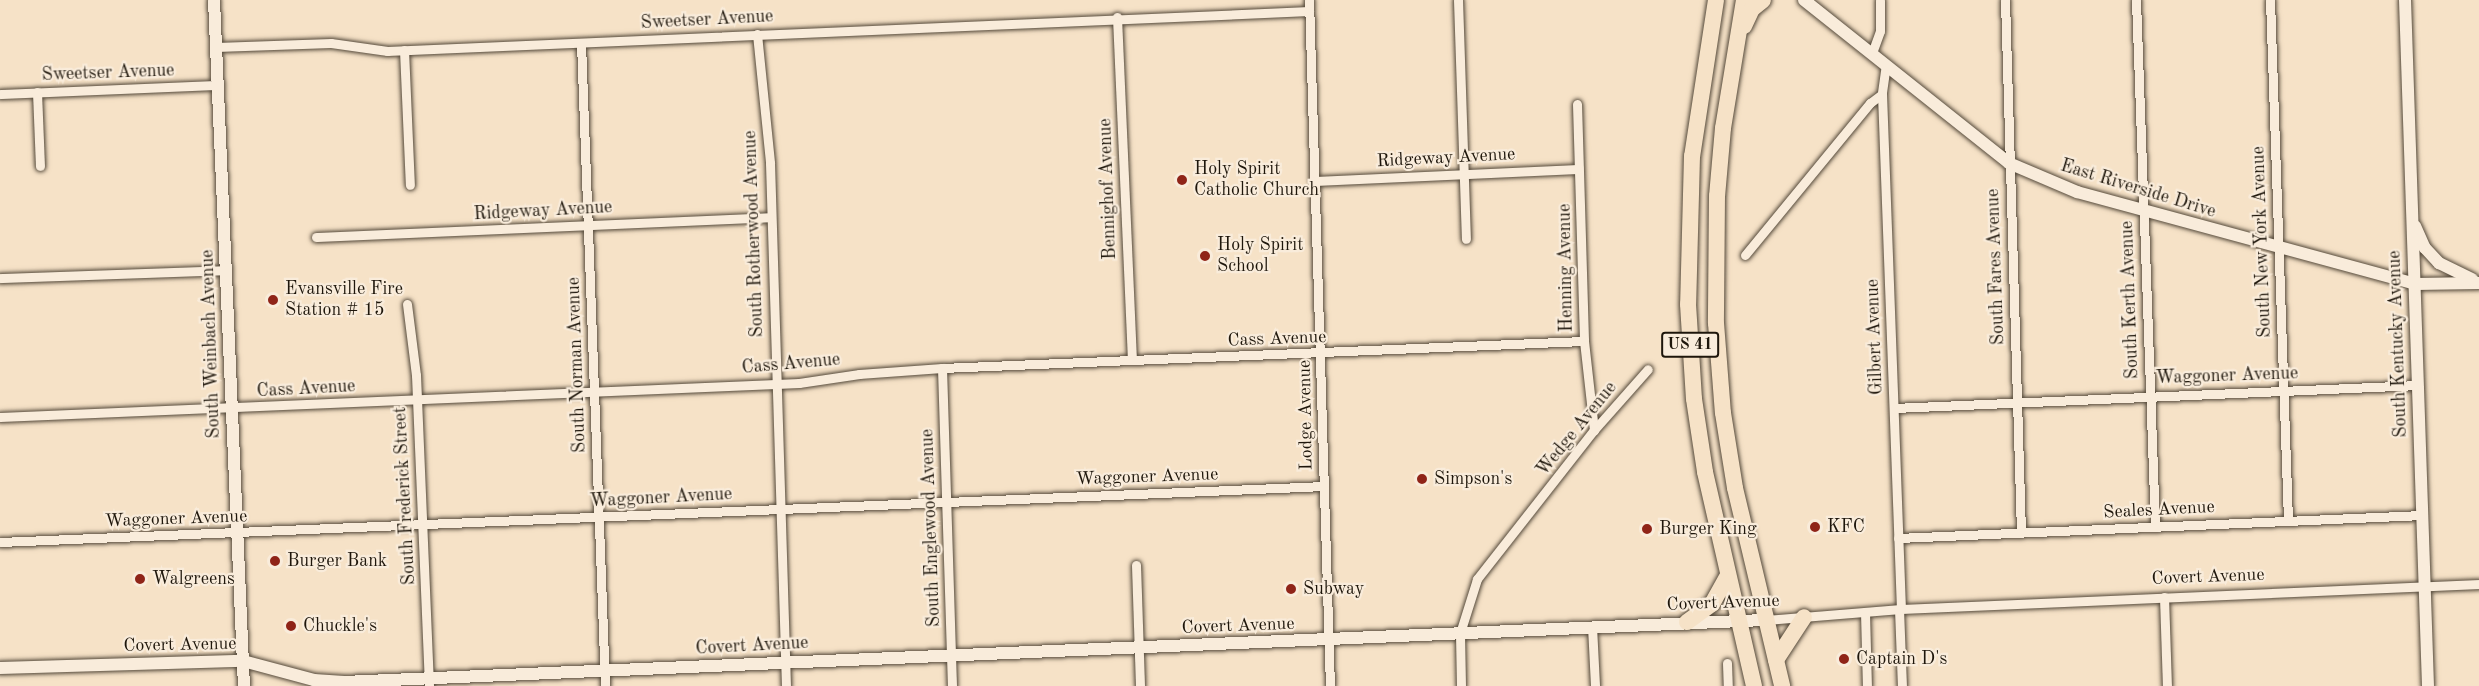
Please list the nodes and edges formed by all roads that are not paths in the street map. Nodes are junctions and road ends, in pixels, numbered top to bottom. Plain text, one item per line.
1 (214, 0) edge
2 (1309, 0) edge
3 (1458, 0) edge
4 (1716, 0) edge
5 (1744, 0) edge
6 (1763, 0) edge
7 (1804, 0) edge
8 (1880, 0) edge
9 (2005, 0) edge
10 (2136, 0) edge
11 (2270, 0) edge
12 (2405, 0) edge
13 (1309, 11) junction
14 (1117, 17) junction
15 (758, 34) junction
16 (581, 43) junction
17 (216, 47) junction
18 (404, 50) junction
19 (1872, 53) junction
20 (1734, 56) junction
21 (1886, 64) junction
22 (217, 85) junction
23 (38, 92) junction
24 (0, 94) edge
25 (1882, 94) junction
26 (1576, 104) dead end
27 (2009, 163) junction
28 (40, 166) dead end
29 (1579, 169) junction
30 (1464, 174) junction
31 (1314, 181) junction
32 (410, 185) dead end
33 (2144, 213) junction
34 (2412, 216) junction
35 (771, 217) junction
36 (588, 226) junction
37 (316, 237) dead end
38 (1466, 239) dead end
39 (2278, 249) junction
40 (1745, 255) dead end
41 (226, 270) junction
42 (0, 278) edge
43 (2479, 282) edge
44 (2415, 284) junction
45 (407, 304) dead end
46 (1584, 341) junction
47 (1321, 354) junction
48 (1132, 360) junction
49 (942, 368) junction
50 (1648, 369) dead end
51 (774, 384) junction
52 (2418, 385) junction
53 (2283, 390) junction
54 (594, 392) junction
55 (2150, 396) junction
56 (417, 400) junction
57 (2017, 402) junction
58 (1894, 408) junction
59 (231, 409) junction
60 (0, 417) edge
61 (1594, 430) junction
62 (1324, 486) junction
63 (947, 502) junction
64 (779, 509) junction
65 (2422, 515) junction
66 (599, 518) junction
67 (2288, 520) junction
68 (423, 525) junction
69 (2155, 526) junction
70 (2022, 532) junction
71 (237, 533) junction
72 (1898, 538) junction
73 (0, 542) edge
74 (1136, 565) dead end
75 (1727, 577) junction
76 (2479, 584) edge
77 (2425, 586) junction
78 (2164, 597) junction
79 (1900, 609) junction
80 (1865, 612) junction
81 (1804, 617) junction
82 (1766, 620) junction
83 (1687, 622) junction
84 (1738, 622) junction
85 (1592, 626) junction
86 (1460, 633) junction
87 (1328, 641) junction
88 (1139, 647) junction
89 (951, 655) junction
90 (1776, 660) junction
91 (243, 661) junction
92 (785, 662) junction
93 (1726, 663) dead end
94 (0, 668) edge
95 (604, 671) junction
96 (429, 682) edge
97 (244, 686) edge
98 (605, 686) edge
99 (786, 686) edge
100 (952, 686) edge
101 (1140, 686) edge
102 (1330, 686) edge
103 (1461, 686) edge
104 (1595, 686) edge
105 (1728, 686) edge
106 (1754, 686) edge
107 (1782, 686) edge
108 (1867, 686) edge
109 (1902, 686) edge
110 (2167, 686) edge
111 (2428, 686) edge

1 - 17 street, South Weinbach Avenue
2 - 13 street, Lodge Avenue
3 - 30 street
4 - 75 highway, US 41
5 - 20 highway, US 41
6 - 20 highway
7 - 19 street, East Riverside Drive
8 - 19 street
9 - 27 street, South Fares Avenue
10 - 33 street, South Kerth Avenue
11 - 39 street, South New York Avenue
12 - 34 street, South Kentucky Avenue
13 - 14 street, Sweetser Avenue
13 - 31 street, Lodge Avenue
14 - 15 street, Sweetser Avenue
14 - 48 street, Bennighof Avenue
15 - 16 street, Sweetser Avenue
15 - 35 street, South Rotherwood Avenue
16 - 18 street, Sweetser Avenue
16 - 36 street, South Norman Avenue
17 - 18 street, Sweetser Avenue
17 - 22 street, South Weinbach Avenue
18 - 32 street
19 - 21 street, East Riverside Drive
20 - 82 highway, US 41
21 - 25 street, Gilbert Avenue
21 - 27 street, East Riverside Drive
22 - 23 street, Sweetser Avenue
22 - 41 street, South Weinbach Avenue
23 - 24 street, Sweetser Avenue
23 - 28 street
25 - 40 street
25 - 58 street, Gilbert Avenue
26 - 29 street, Henning Avenue
27 - 33 street, East Riverside Drive
27 - 57 street, South Fares Avenue
29 - 30 street, Ridgeway Avenue
29 - 46 street, Henning Avenue
30 - 31 street, Ridgeway Avenue
30 - 38 street
31 - 47 street, Lodge Avenue
33 - 39 street, East Riverside Drive
33 - 55 street, South Kerth Avenue
34 - 43 street
34 - 44 street, South Kentucky Avenue
35 - 36 street, Ridgeway Avenue
35 - 51 street, South Rotherwood Avenue
36 - 37 street, Ridgeway Avenue
36 - 54 street, South Norman Avenue
39 - 44 street, East Riverside Drive
39 - 53 street, South New York Avenue
41 - 42 street
41 - 59 street, South Weinbach Avenue
43 - 44 street, East Riverside Drive
44 - 52 street, South Kentucky Avenue
45 - 56 street, South Frederick Street
46 - 47 street, Cass Avenue
46 - 61 street, Henning Avenue
47 - 48 street, Cass Avenue
47 - 62 street, Lodge Avenue
48 - 49 street, Cass Avenue
49 - 51 street, Cass Avenue
49 - 63 street, South Englewood Avenue
50 - 61 street, Wedge Avenue
51 - 54 street, Cass Avenue
51 - 64 street, South Rotherwood Avenue
52 - 53 street, Waggoner Avenue
52 - 65 street, South Kentucky Avenue
53 - 55 street, Waggoner Avenue
53 - 67 street, South New York Avenue
54 - 56 street, Cass Avenue
54 - 66 street, South Norman Avenue
55 - 57 street, Waggoner Avenue
55 - 69 street, South Kerth Avenue
56 - 59 street, Cass Avenue
56 - 68 street, South Frederick Street
57 - 58 street, Waggoner Avenue
57 - 70 street, South Fares Avenue
58 - 72 street, Gilbert Avenue
59 - 60 street, Cass Avenue
59 - 71 street, South Weinbach Avenue
61 - 86 street, Wedge Avenue
62 - 63 street, Waggoner Avenue
62 - 87 street, Lodge Avenue
63 - 64 street, Waggoner Avenue
63 - 89 street, South Englewood Avenue
64 - 66 street, Waggoner Avenue
64 - 92 street, South Rotherwood Avenue
65 - 67 street, Seales Avenue
65 - 77 street, South Kentucky Avenue
66 - 68 street, Waggoner Avenue
66 - 95 street, South Norman Avenue
67 - 69 street, Seales Avenue
68 - 71 street, Waggoner Avenue
68 - 96 street, South Frederick Street
69 - 70 street, Seales Avenue
70 - 72 street, Seales Avenue
71 - 73 street, Waggoner Avenue
71 - 91 street, South Weinbach Avenue
72 - 79 street, Gilbert Avenue
74 - 88 street
75 - 83 highway
75 - 84 highway, US 41
76 - 77 street, Covert Avenue
77 - 78 street, Covert Avenue
77 - 111 street, South Kentucky Avenue
78 - 79 street, Covert Avenue
78 - 110 street
79 - 80 street, Covert Avenue
79 - 109 street, Gilbert Avenue
80 - 81 street, Covert Avenue
80 - 108 street
81 - 82 street, Covert Avenue
81 - 90 highway
82 - 84 street, Covert Avenue
82 - 90 highway, US 41
83 - 84 street, Covert Avenue
83 - 85 street, Covert Avenue
84 - 106 highway, US 41
85 - 86 street, Covert Avenue
85 - 104 street
86 - 87 street, Covert Avenue
86 - 103 street, Wedge Avenue
87 - 88 street, Covert Avenue
87 - 102 street, Lodge Avenue
88 - 89 street, Covert Avenue
88 - 101 street
89 - 92 street, Covert Avenue
89 - 100 street, South Englewood Avenue
90 - 107 highway, US 41
91 - 94 street, Covert Avenue
91 - 96 street, Covert Avenue
91 - 97 street, South Weinbach Avenue
92 - 95 street, Covert Avenue
92 - 99 street, South Rotherwood Avenue
93 - 105 street
95 - 96 street, Covert Avenue
95 - 98 street, South Norman Avenue

